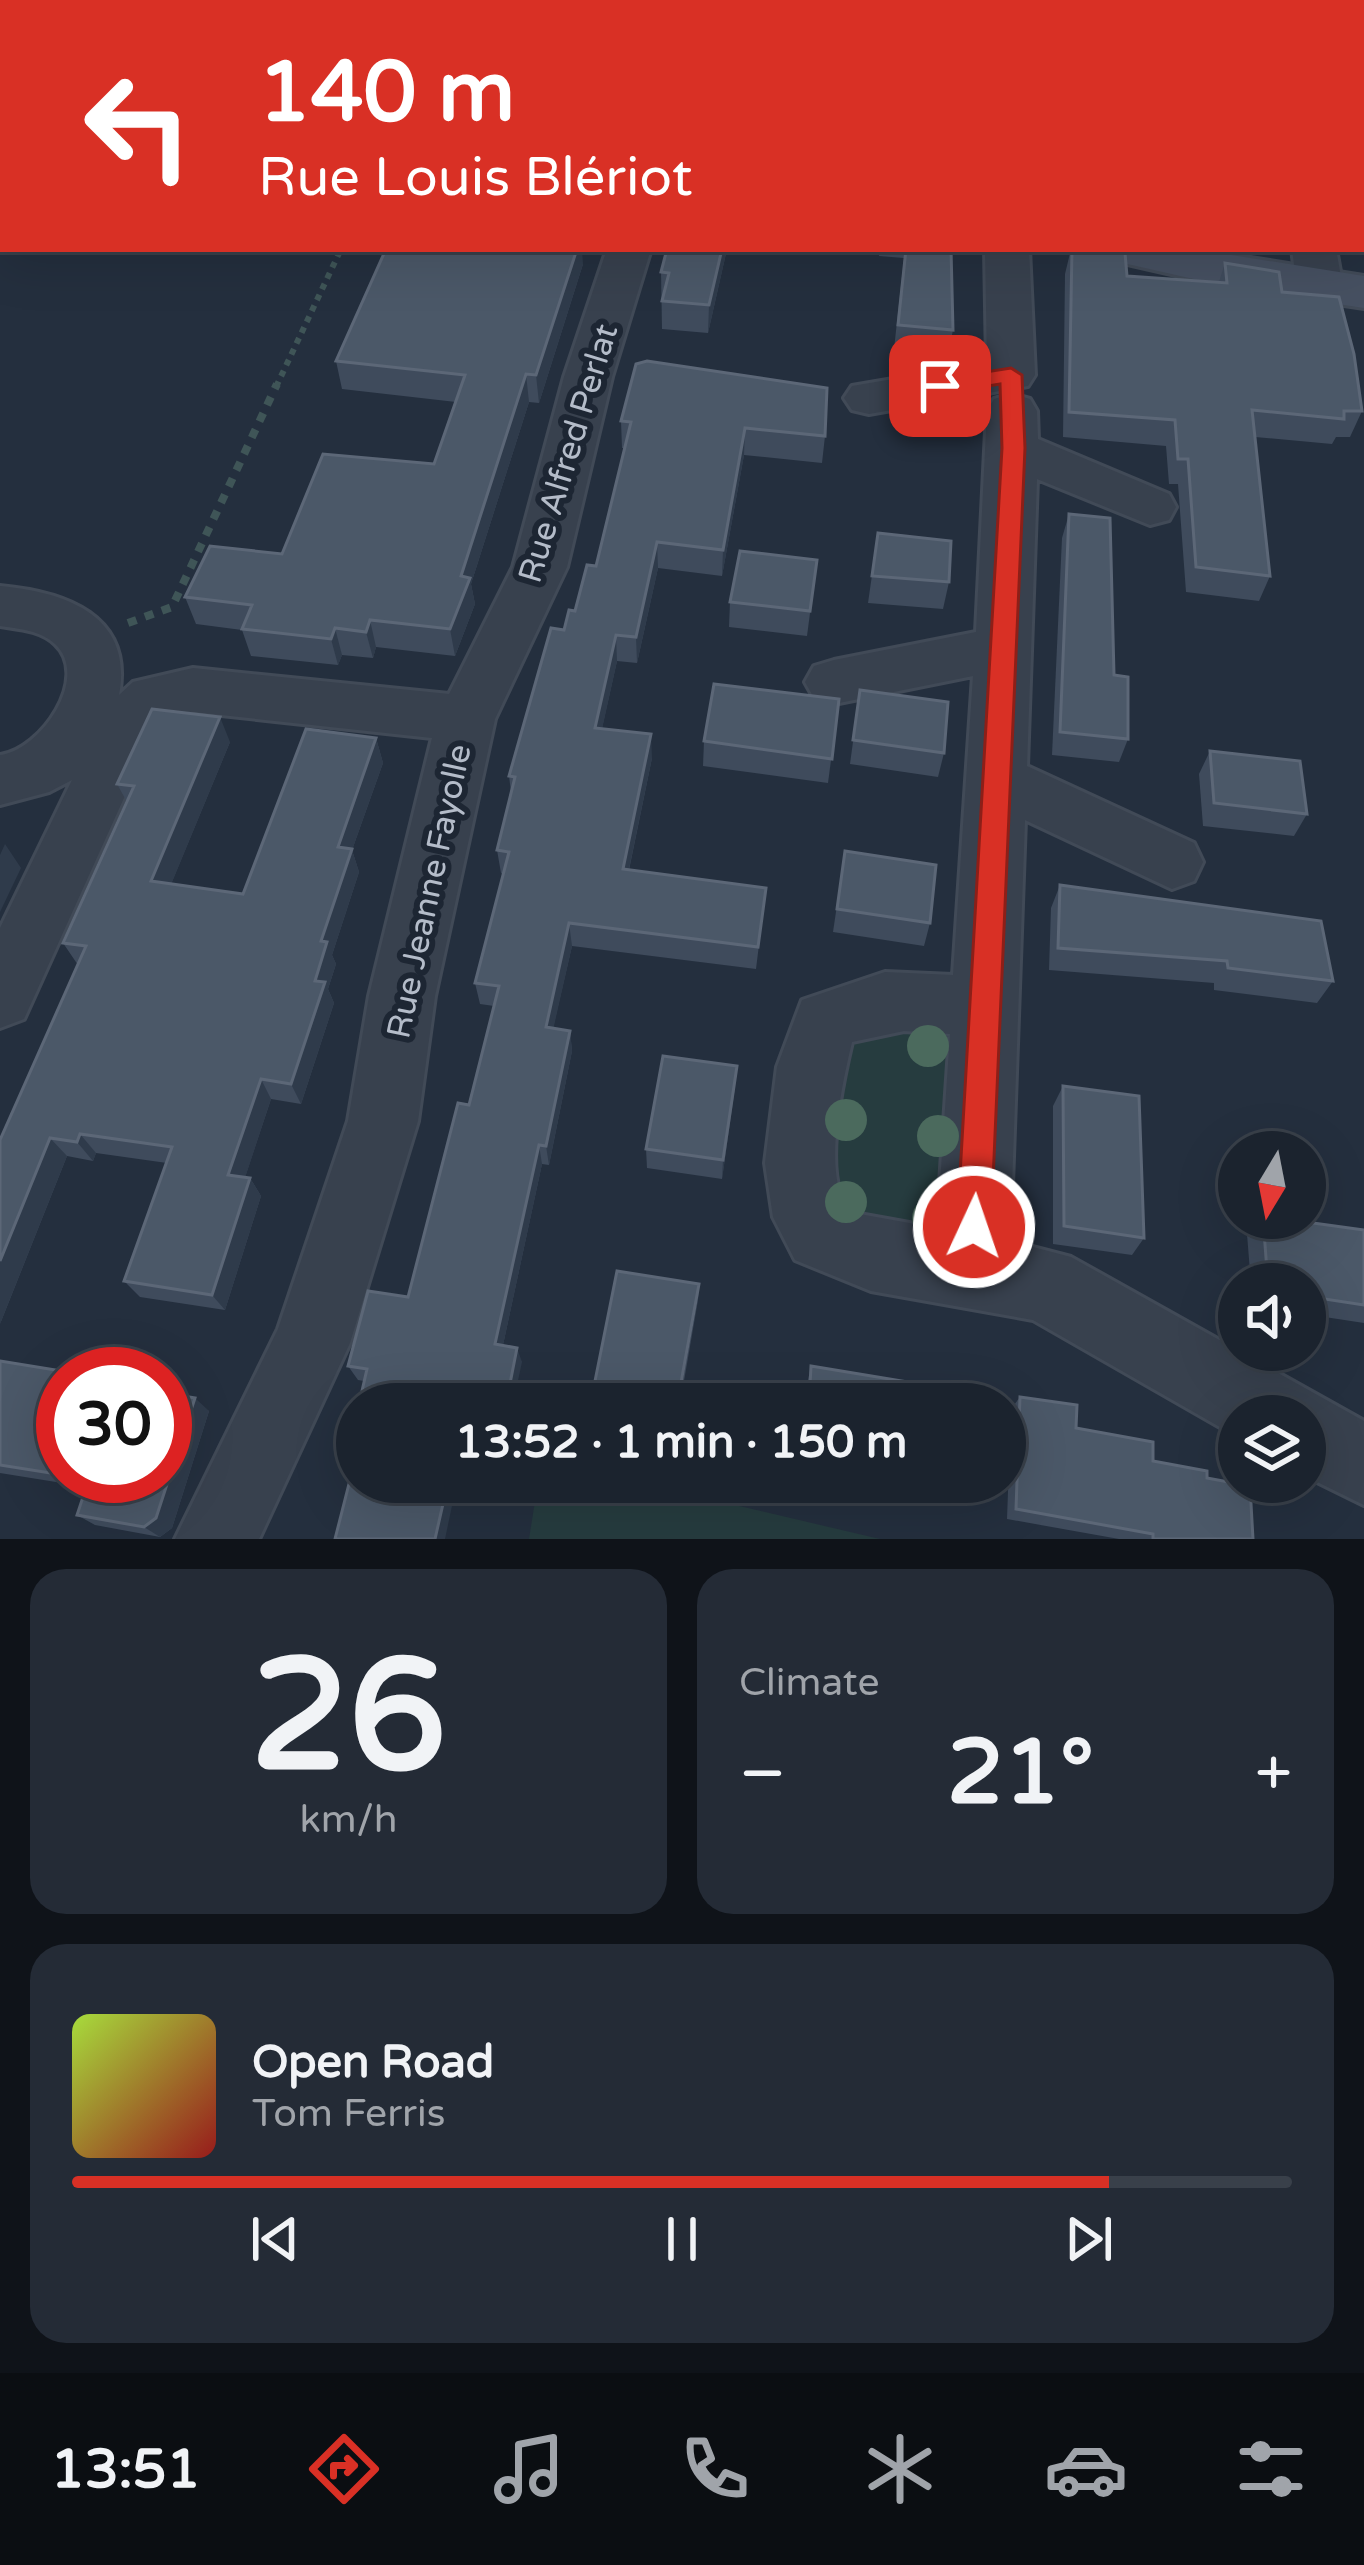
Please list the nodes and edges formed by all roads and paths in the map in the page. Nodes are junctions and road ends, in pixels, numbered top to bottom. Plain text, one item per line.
1 (340, 252) edge
2 (628, 252) edge
3 (1007, 252) edge
4 (1150, 252) edge
5 (1333, 276) edge
6 (1011, 375) junction
7 (868, 398) dead end
8 (1013, 448) junction
9 (1150, 507) dead end
10 (1, 606) edge
11 (83, 638) junction
12 (1003, 648) junction
13 (834, 682) dead end
14 (466, 718) junction
15 (996, 779) junction
16 (0, 780) edge
17 (1172, 862) dead end
18 (0, 998) edge
19 (985, 1010) junction
20 (972, 1271) junction
21 (1240, 1395) edge
22 (1326, 1444) edge
23 (1364, 1465) edge
24 (216, 1539) edge

1 - 11 path
2 - 14 street, Rue Alfred Perlat
3 - 6 street
4 - 5 street
6 - 7 street
6 - 8 street
8 - 9 street
8 - 12 street
10 - 11 street
11 - 16 street
12 - 13 street
12 - 15 street
14 - 18 street, Rue Jeanne Fayolle
14 - 24 street, Rue Jeanne Fayolle
15 - 17 street
15 - 19 street
19 - 20 street
19 - 20 street
20 - 21 street
22 - 23 street

